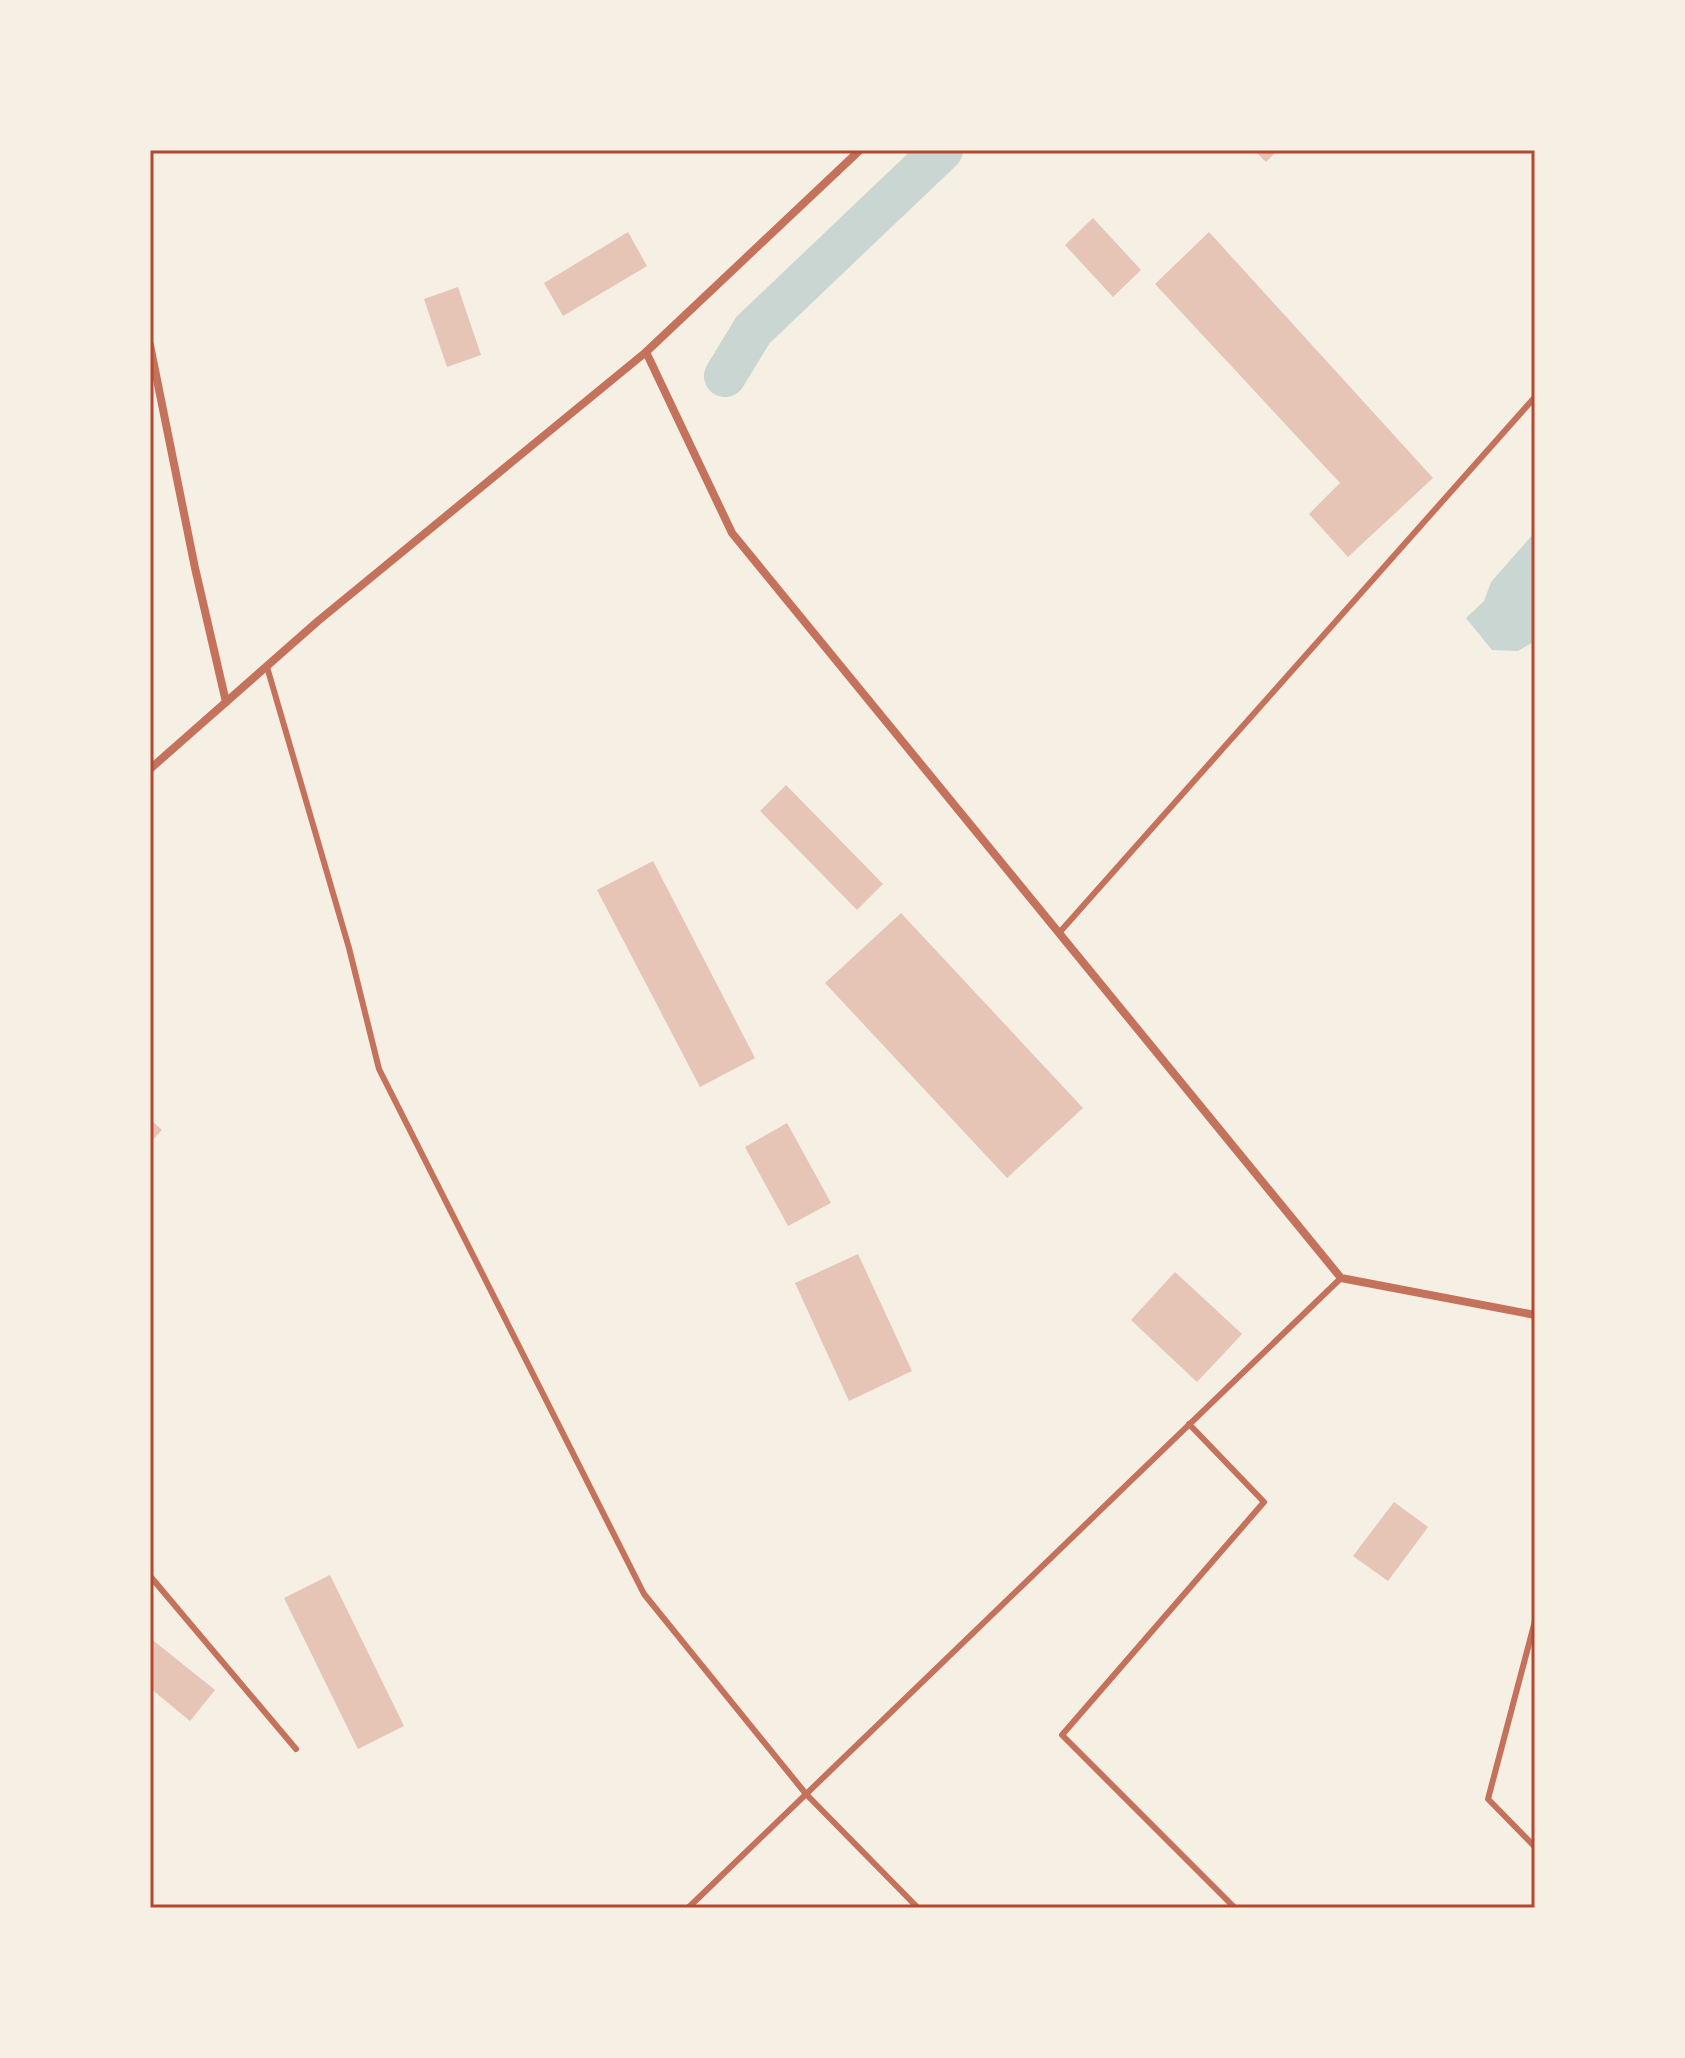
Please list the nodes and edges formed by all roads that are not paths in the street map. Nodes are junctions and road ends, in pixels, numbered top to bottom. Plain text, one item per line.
1 (860, 150) edge
2 (150, 345) edge
3 (646, 352) junction
4 (1535, 397) edge
5 (267, 667) junction
6 (226, 702) junction
7 (150, 769) edge
8 (1059, 933) junction
9 (1341, 1278) junction
10 (1535, 1315) edge
11 (1189, 1424) junction
12 (150, 1576) edge
13 (1535, 1621) edge
14 (296, 1749) dead end
15 (806, 1794) junction
16 (1535, 1847) edge
17 (688, 1908) edge
18 (918, 1908) edge
19 (1235, 1908) edge

1 - 3 street
2 - 6 street
3 - 5 street
3 - 8 street
4 - 8 lane
5 - 6 street
5 - 15 lane
6 - 7 street
8 - 9 street
9 - 10 street
9 - 11 lane
11 - 15 lane
11 - 19 lane
12 - 14 lane
13 - 16 lane
15 - 17 lane
15 - 18 lane

